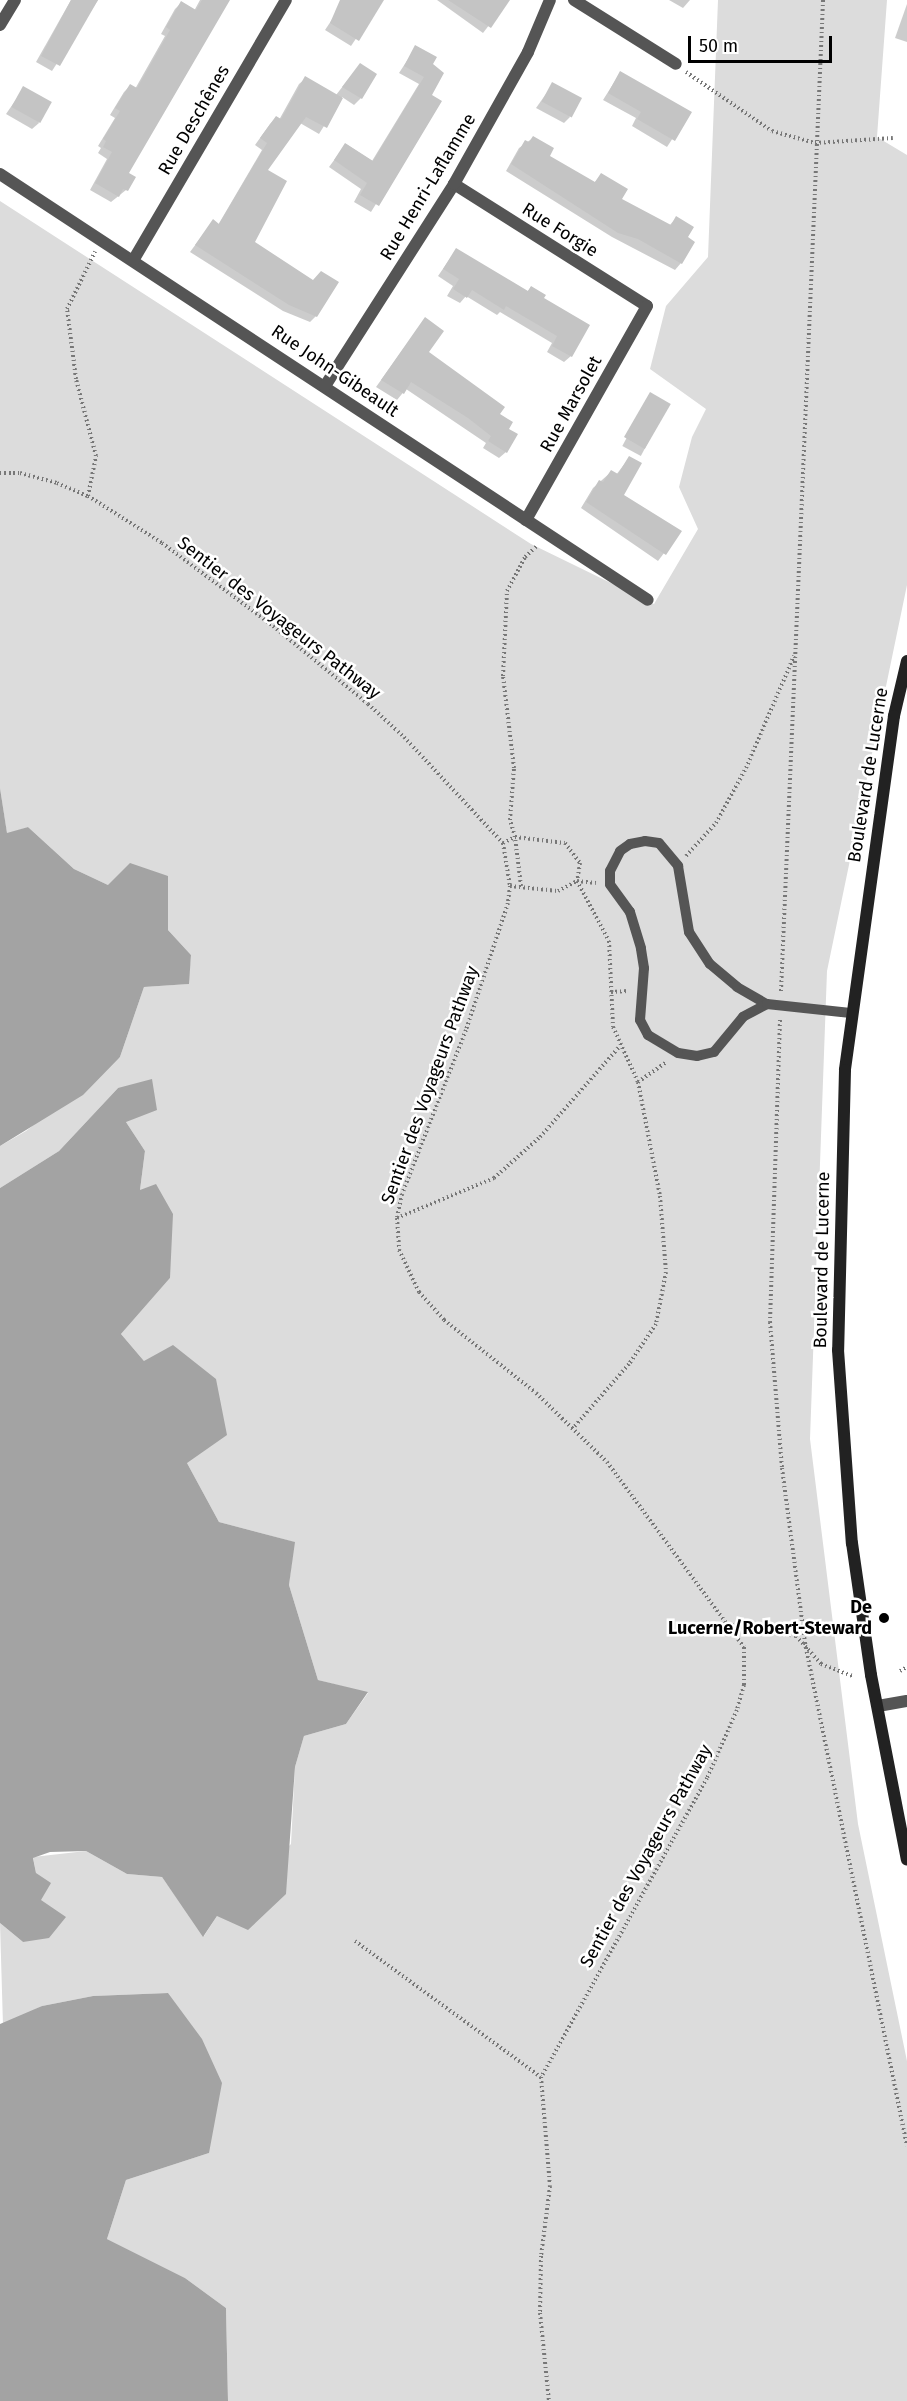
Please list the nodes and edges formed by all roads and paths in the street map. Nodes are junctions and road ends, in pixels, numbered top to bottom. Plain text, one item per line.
1 (15, 0) edge
2 (286, 0) edge
3 (550, 0) edge
4 (574, 0) edge
5 (823, 0) edge
6 (0, 25) edge
7 (676, 64) joint
8 (893, 138) dead end
9 (815, 143) junction
10 (0, 174) edge
11 (454, 184) junction
12 (102, 238) junction
13 (134, 259) junction
14 (647, 306) joint
15 (326, 386) junction
16 (0, 473) edge
17 (88, 496) junction
18 (526, 520) junction
19 (549, 535) junction
20 (648, 600) dead end
21 (795, 654) junction
22 (907, 661) edge
23 (515, 837) junction
24 (503, 843) junction
25 (678, 866) junction
26 (577, 881) junction
27 (610, 884) junction
28 (510, 885) junction
29 (521, 886) junction
30 (767, 1004) junction
31 (780, 1005) junction
32 (851, 1013) junction
33 (619, 1047) junction
34 (678, 1053) junction
35 (638, 1082) junction
36 (397, 1218) junction
37 (574, 1427) junction
38 (731, 1625) junction
39 (805, 1643) junction
40 (907, 1667) edge
41 (900, 1671) dead end
42 (853, 1676) dead end
43 (907, 1701) edge
44 (878, 1706) junction
45 (907, 1860) edge
46 (355, 1941) dead end
47 (541, 2077) junction
48 (907, 2146) edge
49 (549, 2401) edge

1 - 6 street
2 - 13 street, Rue Deschênes
3 - 11 street, Rue Henri-Laflamme
4 - 7 street
5 - 9 path
7 - 9 path
8 - 9 path
9 - 21 path
10 - 12 street, Rue John-Gibeault
11 - 14 street, Rue Forgie
11 - 15 street, Rue Henri-Laflamme
12 - 13 street, Rue John-Gibeault
12 - 17 path
13 - 15 street, Rue John-Gibeault
14 - 18 street, Rue Marsolet
15 - 18 street, Rue John-Gibeault
16 - 17 path, Sentier des Voyageurs Pathway
17 - 24 path, Sentier des Voyageurs Pathway
18 - 19 street, Rue John-Gibeault
19 - 20 street, Rue John-Gibeault
19 - 23 path
21 - 25 path
21 - 31 path
22 - 32 main road, Boulevard de Lucerne
23 - 24 path
23 - 26 path
23 - 29 path
24 - 28 path, Sentier des Voyageurs Pathway
25 - 27 lane
25 - 30 lane
26 - 27 path
26 - 29 path
26 - 33 path
27 - 34 lane
28 - 29 path
28 - 36 path, Sentier des Voyageurs Pathway
30 - 31 lane
30 - 34 lane
31 - 32 lane
31 - 39 path
32 - 44 main road, Boulevard de Lucerne
33 - 35 path
33 - 36 path
34 - 35 path
35 - 37 path
36 - 37 path, Sentier des Voyageurs Pathway
37 - 38 path, Sentier des Voyageurs Pathway
38 - 39 path
38 - 47 path, Sentier des Voyageurs Pathway
39 - 42 path
39 - 48 path
40 - 41 path
43 - 44 street
44 - 45 main road, Boulevard de Lucerne
46 - 47 path
47 - 49 path

